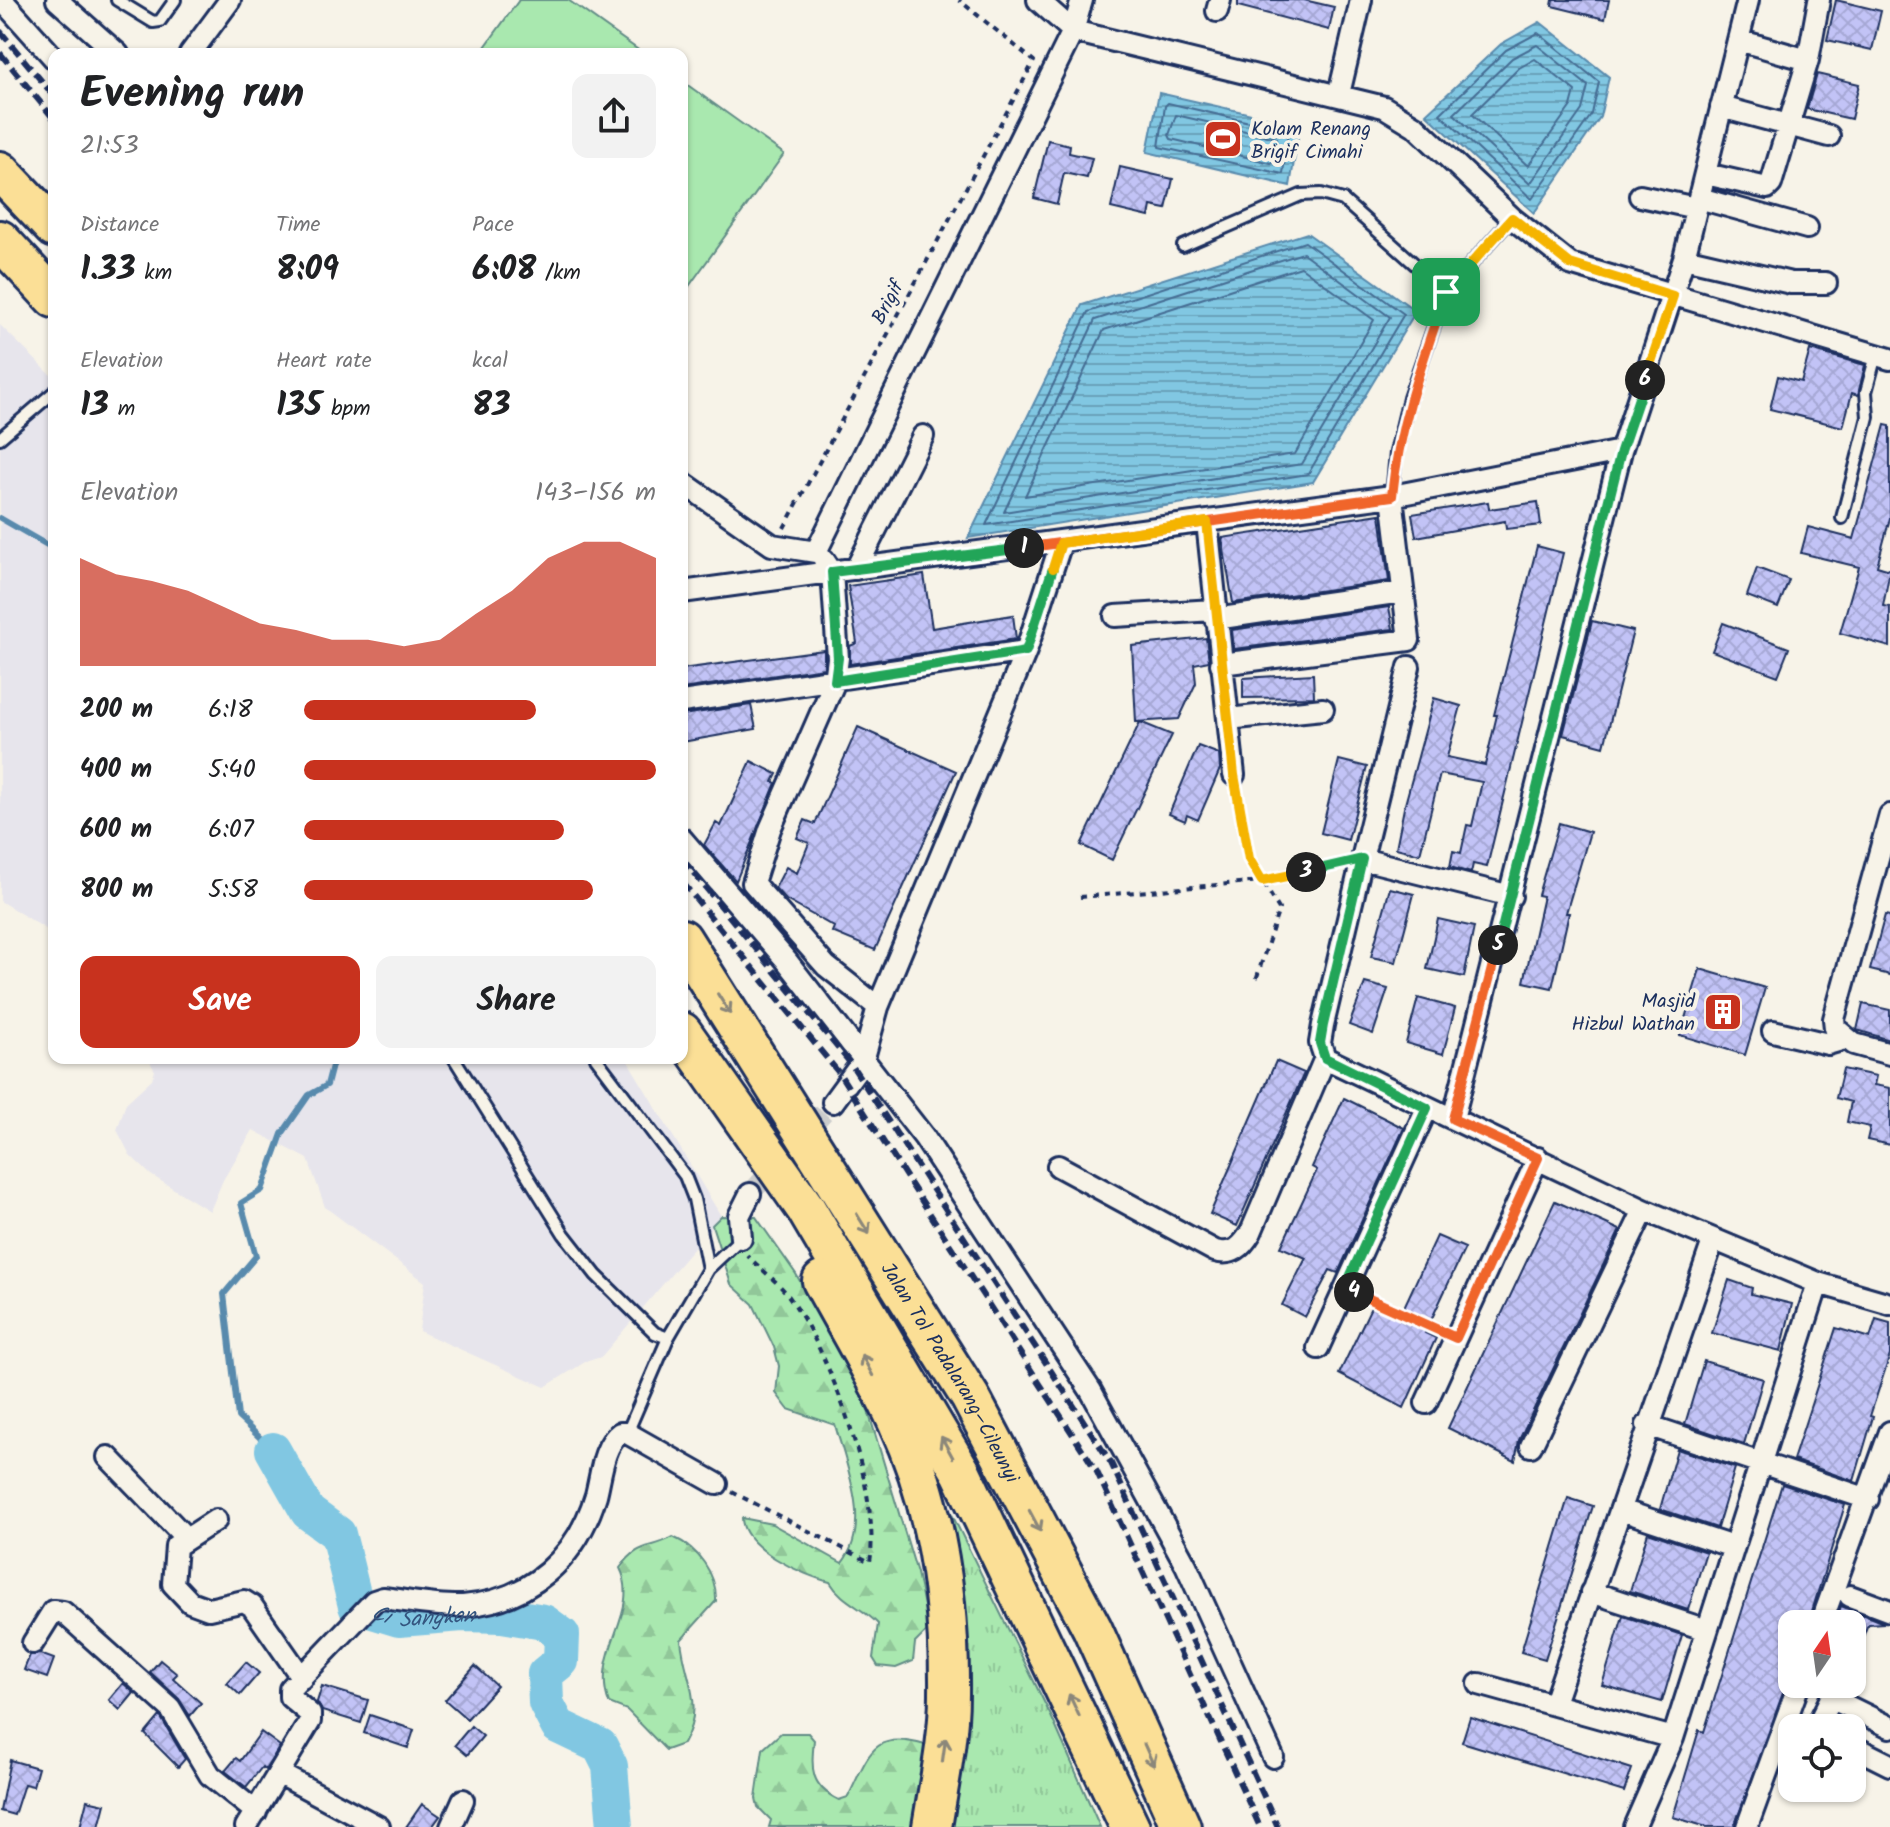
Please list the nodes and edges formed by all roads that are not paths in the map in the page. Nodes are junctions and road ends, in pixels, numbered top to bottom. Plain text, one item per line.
1 (2, 0) edge
2 (57, 0) edge
3 (117, 0) edge
4 (175, 0) edge
5 (230, 0) edge
6 (1038, 0) edge
7 (1082, 0) edge
8 (1361, 0) edge
9 (1748, 0) edge
10 (1819, 0) edge
11 (1073, 31) junction
12 (1738, 40) junction
13 (111, 48) edge
14 (194, 48) edge
15 (48, 51) edge
16 (1808, 60) junction
17 (1339, 94) junction
18 (1721, 107) junction
19 (1788, 125) junction
20 (1829, 136) dead end
21 (0, 171) edge
22 (1706, 174) junction
23 (1640, 196) dead end
24 (1698, 203) junction
25 (1512, 218) junction
26 (48, 222) edge
27 (1807, 228) dead end
28 (0, 240) edge
29 (1183, 246) dead end
30 (1684, 258) junction
31 (1826, 283) dead end
32 (48, 292) edge
33 (1446, 292) junction
34 (1673, 296) junction
35 (1883, 357) edge
36 (48, 397) edge
37 (923, 436) dead end
38 (0, 438) edge
39 (1621, 451) junction
40 (688, 486) edge
41 (1392, 496) junction
42 (1842, 518) dead end
43 (1207, 522) junction
44 (1061, 543) junction
45 (816, 552) junction
46 (856, 569) junction
47 (832, 572) junction
48 (688, 591) edge
49 (1402, 592) junction
50 (1214, 614) junction
51 (1115, 616) dead end
52 (1026, 651) junction
53 (1221, 664) junction
54 (1409, 667) dead end
55 (835, 681) junction
56 (688, 701) edge
57 (1323, 709) dead end
58 (1228, 719) junction
59 (1234, 775) road end
60 (1890, 815) edge
61 (688, 846) edge
62 (1362, 859) junction
63 (1511, 896) junction
64 (688, 949) edge
65 (878, 1007) junction
66 (1773, 1031) dead end
67 (1845, 1039) junction
68 (688, 1041) edge
69 (1890, 1054) edge
70 (1325, 1058) junction
71 (863, 1061) junction
72 (458, 1064) edge
73 (601, 1064) edge
74 (712, 1077) junction
75 (833, 1102) tunnel mouth
76 (1427, 1108) junction
77 (1453, 1119) junction
78 (1538, 1158) junction
79 (1058, 1166) dead end
80 (750, 1194) tunnel mouth
81 (1644, 1210) junction
82 (741, 1238) joint
83 (1713, 1241) junction
84 (708, 1269) junction
85 (1818, 1283) junction
86 (1890, 1304) edge
87 (668, 1338) junction
88 (1318, 1348) dead end
89 (1426, 1403) dead end
90 (1647, 1425) junction
91 (1890, 1432) edge
92 (627, 1433) junction
93 (1531, 1446) dead end
94 (108, 1457) dead end
95 (1759, 1463) junction
96 (717, 1484) road end
97 (1868, 1499) junction
98 (1621, 1510) junction
99 (216, 1520) dead end
100 (185, 1537) junction
101 (1733, 1547) junction
102 (1591, 1592) junction
103 (1850, 1596) dead end
104 (1826, 1610) edge
105 (1890, 1611) edge
106 (1707, 1630) junction
107 (33, 1643) dead end
108 (302, 1678) junction
109 (1479, 1684) dead end
110 (1794, 1698) edge
111 (1554, 1703) junction
112 (1821, 1714) edge
113 (1864, 1714) edge
114 (1866, 1715) edge
115 (1890, 1727) edge
116 (1673, 1738) junction
117 (1866, 1753) edge
118 (1273, 1757) dead end
119 (1890, 1765) edge
120 (280, 1774) junction
121 (463, 1800) dead end
122 (251, 1820) edge
123 (379, 1827) edge
124 (451, 1827) edge
125 (932, 1827) edge
126 (1130, 1827) edge
127 (1181, 1827) edge
128 (1634, 1827) edge
129 (1747, 1827) edge

1 - 15 street
2 - 13 street
3 - 4 lane
5 - 14 street
6 - 11 street
7 - 11 street
8 - 17 street
9 - 12 street
10 - 16 street
11 - 17 street
11 - 45 street
12 - 16 street
12 - 18 street
16 - 19 street
17 - 25 street
18 - 19 street
18 - 22 street
19 - 20 street
19 - 22 street
21 - 26 highway
22 - 24 street
23 - 24 street
24 - 27 street
24 - 30 street
25 - 33 lane
25 - 34 street
28 - 32 highway
29 - 33 lane
30 - 31 street
30 - 34 street
33 - 41 lane
34 - 35 street
34 - 39 street
35 - 42 lane
36 - 38 lane
37 - 46 street
39 - 41 street
39 - 63 street
40 - 45 street
41 - 43 street
41 - 49 street
43 - 44 street
43 - 50 street
44 - 46 street
44 - 52 street
45 - 47 street
46 - 47 street
47 - 48 street
47 - 55 street
49 - 50 street
49 - 53 street
50 - 51 street
50 - 53 street
52 - 55 street
52 - 65 street
53 - 58 street
54 - 62 street
55 - 56 street
55 - 65 street
57 - 58 street
58 - 59 street
60 - 67 street
61 - 71 street
62 - 63 street
62 - 70 street
63 - 77 street
64 -> 127 highway, Jalan Tol Padalarang–Cileunyi
65 - 71 street
66 - 67 street
67 - 69 street
68 - 74 highway, Jalan Tol Padalarang–Cileunyi
70 - 76 street
70 - 79 street
71 - 75 street
71 - 118 street
72 - 87 lane
73 - 84 lane
125 -> 74 highway
126 -> 74 highway, Jalan Tol Padalarang–Cileunyi
76 - 77 street
76 - 88 street
77 - 78 street
78 - 81 street
78 - 89 street
80 - 82 street
81 - 83 street
81 - 93 street
82 - 84 lane
83 - 85 street
83 - 90 street
84 - 87 lane
85 - 86 street
85 - 95 street
87 - 92 lane
90 - 95 street
90 - 98 street
91 - 97 street
92 - 96 street
92 - 108 street
94 - 100 street
95 - 97 street
95 - 101 street
97 - 104 street
98 - 101 street
98 - 102 street
99 - 100 street
100 - 108 street
101 - 106 street
102 - 106 street
102 - 111 street
103 - 105 street
106 - 116 street
107 - 122 street
108 - 120 street
109 - 111 street
110 - 129 street
111 - 116 street
112 - 113 street
114 - 115 street
116 - 128 street
117 - 119 street
120 - 122 street
120 - 123 street
121 - 124 street

